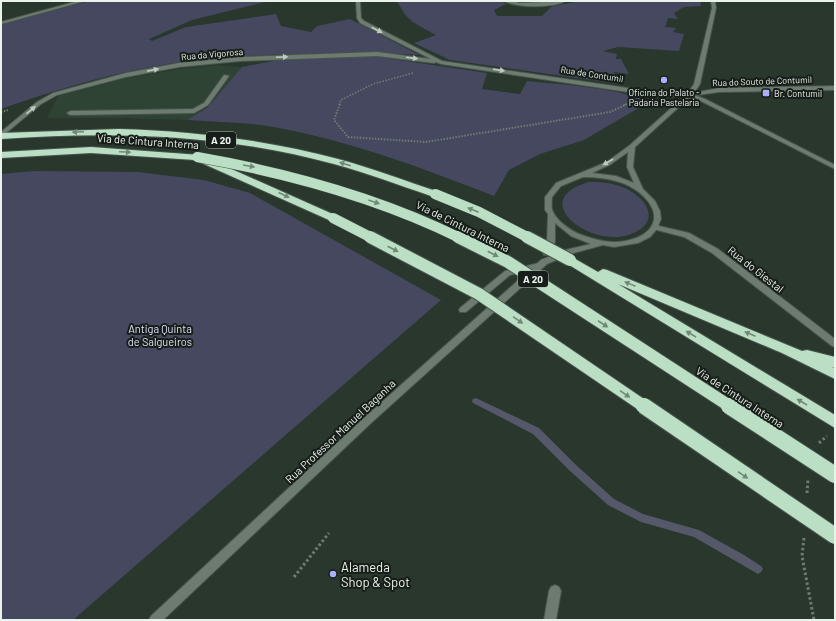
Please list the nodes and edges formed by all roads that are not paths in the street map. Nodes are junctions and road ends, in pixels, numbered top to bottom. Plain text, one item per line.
1 (62, 1) edge
2 (83, 1) edge
3 (358, 1) edge
4 (506, 1) edge
5 (564, 1) edge
6 (713, 1) edge
7 (549, 2) edge
8 (516, 3) edge
9 (52, 8) junction
10 (1, 23) edge
11 (441, 62) junction
12 (226, 76) dead end
13 (835, 88) edge
14 (689, 95) junction
15 (70, 113) dead end
16 (1, 135) edge
17 (632, 146) junction
18 (1, 155) edge
19 (197, 157) junction
20 (835, 167) edge
21 (582, 175) junction
22 (640, 188) junction
23 (551, 214) junction
24 (655, 227) junction
25 (603, 244) junction
26 (570, 260) junction
27 (541, 264) junction
28 (463, 310) dead end
29 (835, 344) edge
30 (786, 349) junction
31 (835, 362) edge
32 (835, 374) edge
33 (835, 422) edge
34 (835, 475) edge
35 (835, 536) edge
36 (555, 591) dead end
37 (155, 620) edge
38 (550, 620) edge

1 - 9 street
2 - 9 street
3 -> 11 street, Rua de Contumil
4 - 8 street
5 - 7 street
6 - 14 street
7 - 8 street
9 - 10 street
11 -> 14 street, Rua de Contumil
16 -> 11 street, Rua da Vigorosa
12 - 15 street
13 - 14 street, Rua do Souto de Contumil
14 - 17 street
14 - 20 street, Rua de Contumil
26 -> 16 highway, Via de Cintura Interna / A 20, bridge
17 -> 21 street
17 - 22 street
18 -> 19 highway, Via de Cintura Interna / A 20
19 -> 34 highway, Via de Cintura Interna / A 20, bridge
19 -> 35 highway, bridge
21 - 22 street
21 - 23 street
22 - 24 street
23 - 25 street
23 - 27 street, Rua Professor Manuel Baganha
24 - 25 street
24 - 29 street, Rua do Giestal
25 - 27 street, Rua Professor Manuel Baganha
30 -> 26 highway
33 -> 26 highway, Via de Cintura Interna / A 20
27 - 28 street
27 - 37 street, Rua Professor Manuel Baganha
30 - 31 highway
30 - 32 highway
36 - 38 street

